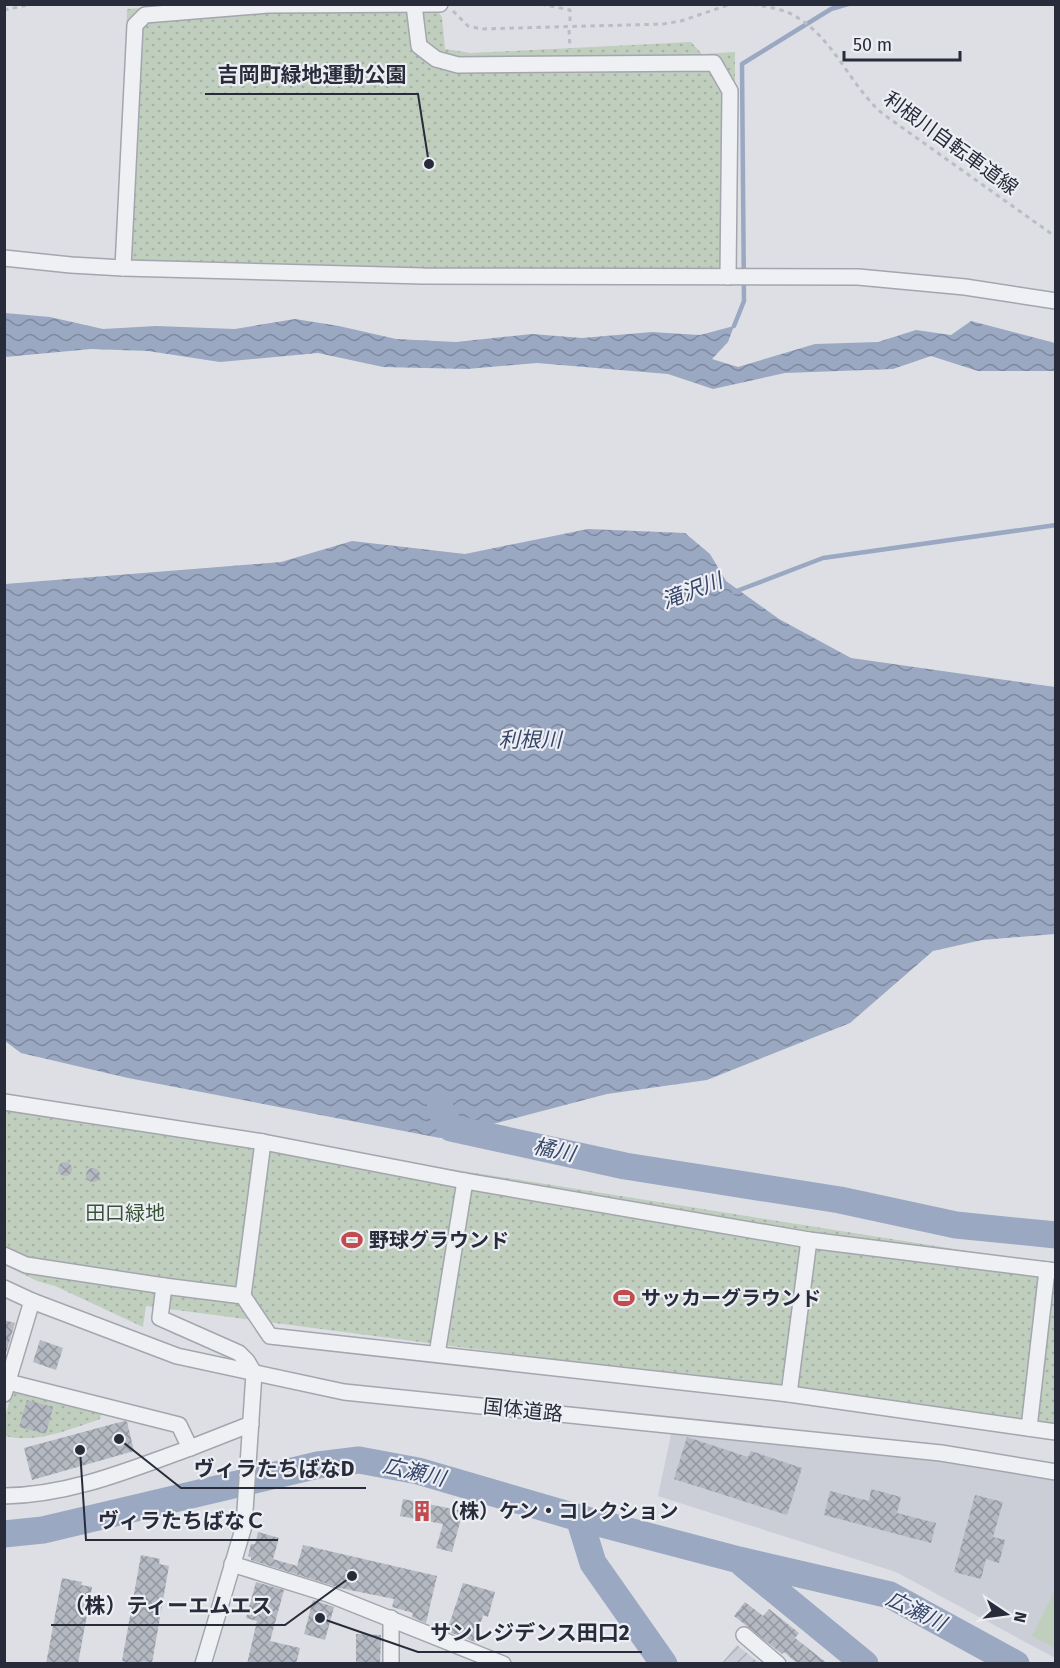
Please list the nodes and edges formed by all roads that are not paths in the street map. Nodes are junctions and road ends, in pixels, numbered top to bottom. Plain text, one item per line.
1 (440, 4) edge
2 (414, 5) edge
3 (4, 258) edge
4 (123, 268) junction
5 (728, 277) junction
6 (1056, 301) edge
7 (4, 1102) edge
8 (263, 1142) junction
9 (465, 1181) junction
10 (809, 1240) junction
11 (4, 1255) edge
12 (1051, 1270) edge
13 (164, 1286) junction
14 (4, 1288) edge
15 (243, 1296) junction
16 (32, 1301) junction
17 (437, 1354) junction
18 (254, 1373) junction
19 (6, 1385) edge
20 (789, 1394) junction
21 (251, 1424) junction
22 (1029, 1428) junction
23 (1056, 1432) edge
24 (190, 1448) junction
25 (1056, 1472) edge
26 (4, 1496) edge
27 (232, 1564) junction
28 (391, 1618) junction
29 (744, 1635) dead end
30 (203, 1664) edge
31 (391, 1664) edge
32 (503, 1664) edge
33 (778, 1664) edge

1 - 2 street
2 - 4 street
2 - 5 street
3 - 4 street
4 - 5 street
5 - 6 street
7 - 8 street
8 - 9 street
8 - 15 street
9 - 10 street
9 - 17 street
10 - 12 street
10 - 20 street
11 - 13 street
12 - 22 street
13 - 15 street
13 - 18 street
14 - 16 street, 国体道路
15 - 17 street
16 - 18 street, 国体道路
16 - 19 street
17 - 20 street
18 - 21 street
18 - 25 street, 国体道路
19 - 24 street
20 - 22 street
21 - 24 street
21 - 27 street
22 - 23 street
24 - 26 street
27 - 28 street
27 - 30 street
28 - 31 street
28 - 32 street
29 - 33 street

